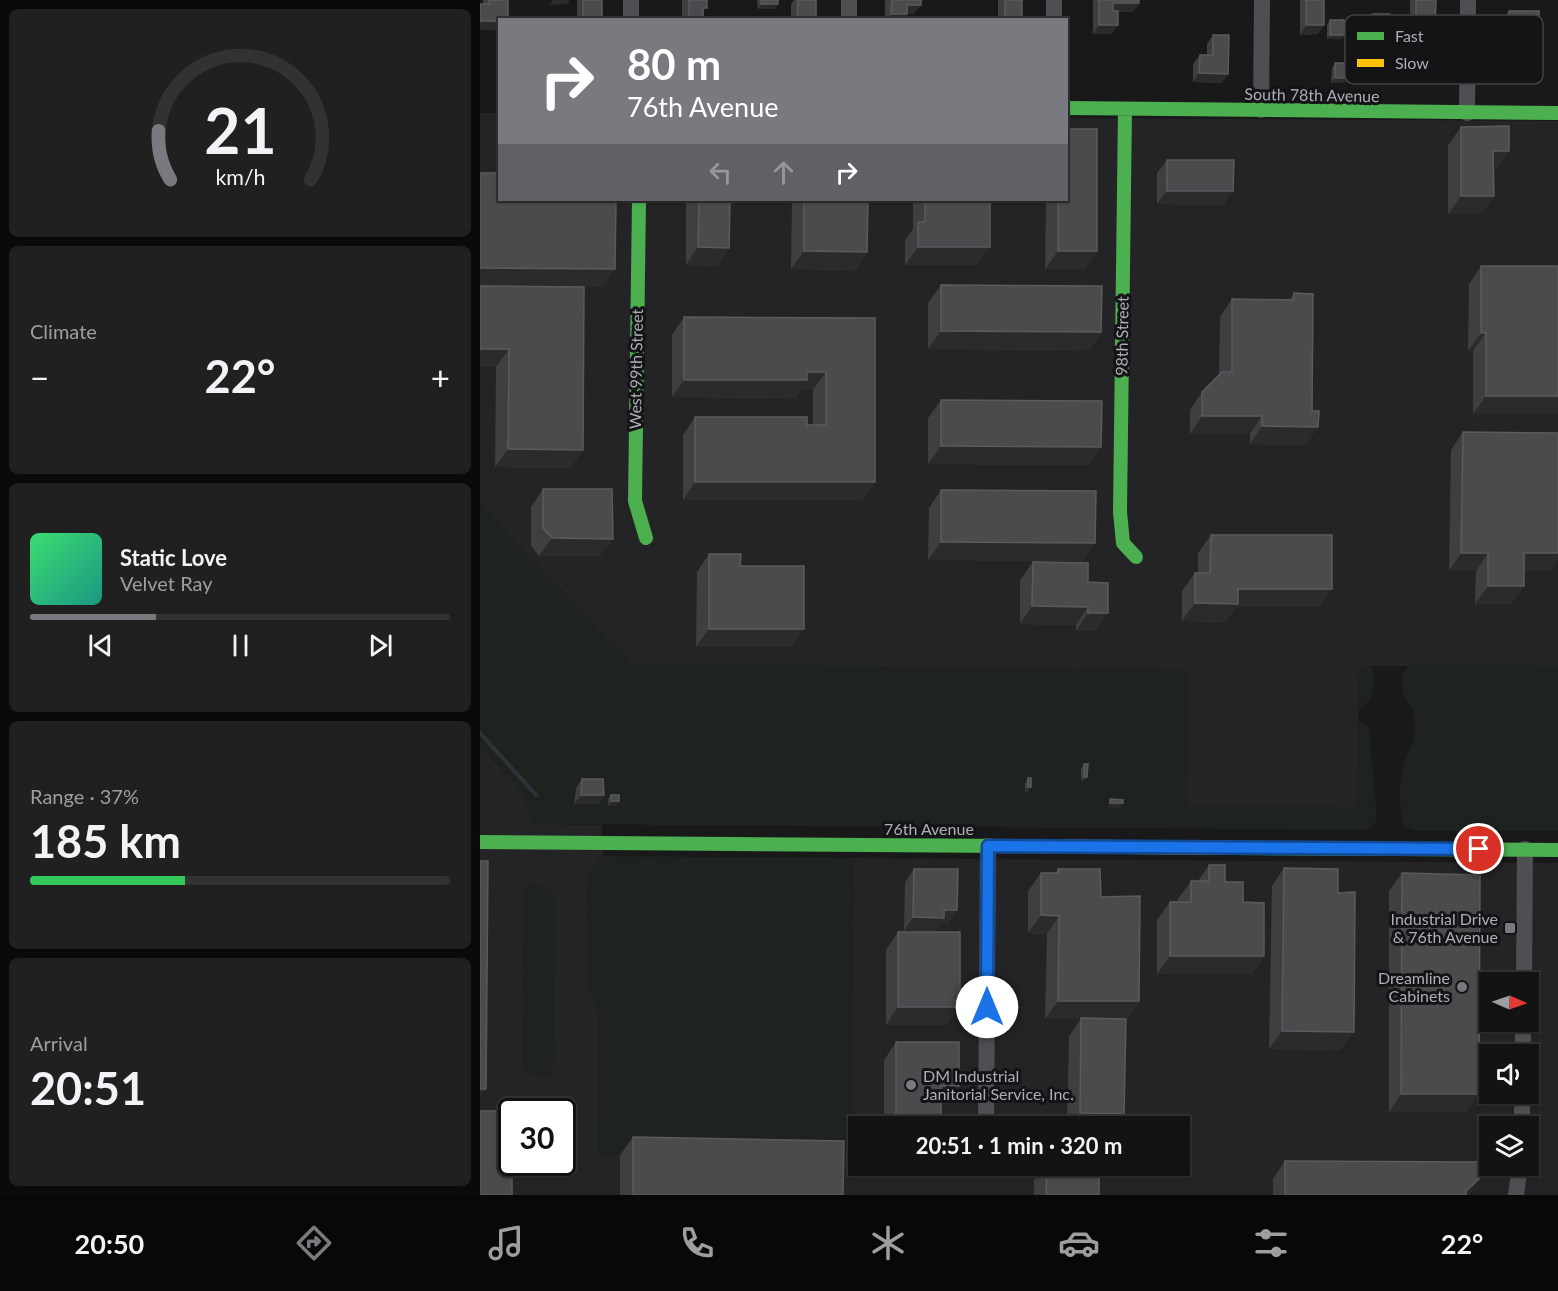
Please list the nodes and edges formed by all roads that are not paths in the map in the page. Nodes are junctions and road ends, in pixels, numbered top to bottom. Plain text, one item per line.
1 (631, 0) edge
2 (849, 0) edge
3 (1054, 0) edge
4 (1262, 0) edge
5 (1468, 0) edge
6 (1468, 15) edge
7 (631, 18) edge
8 (849, 18) edge
9 (1053, 18) edge
10 (1467, 84) edge
11 (1068, 108) edge
12 (1125, 110) junction
13 (1261, 111) junction
14 (1467, 113) junction
15 (1558, 113) edge
16 (639, 201) edge
17 (646, 537) dead end
18 (1136, 557) dead end
19 (480, 842) edge
20 (988, 846) junction
21 (1525, 849) junction
22 (1558, 850) edge
23 (1524, 972) edge
24 (986, 1116) edge
25 (1519, 1176) edge
26 (1516, 1195) edge

1 - 7 street
2 - 8 street
3 - 9 street
4 - 13 street
5 - 6 street
10 - 14 street
11 - 12 street, South 78th Avenue
12 - 13 street, South 78th Avenue
12 - 18 street, 98th Street
13 - 14 street, South 78th Avenue
14 - 15 street, South 78th Avenue
16 - 17 street, West 99th Street
19 - 20 street, 76th Avenue
20 - 21 street, 76th Avenue
20 - 24 street
21 - 22 street, 76th Avenue
21 - 23 street
25 - 26 street

